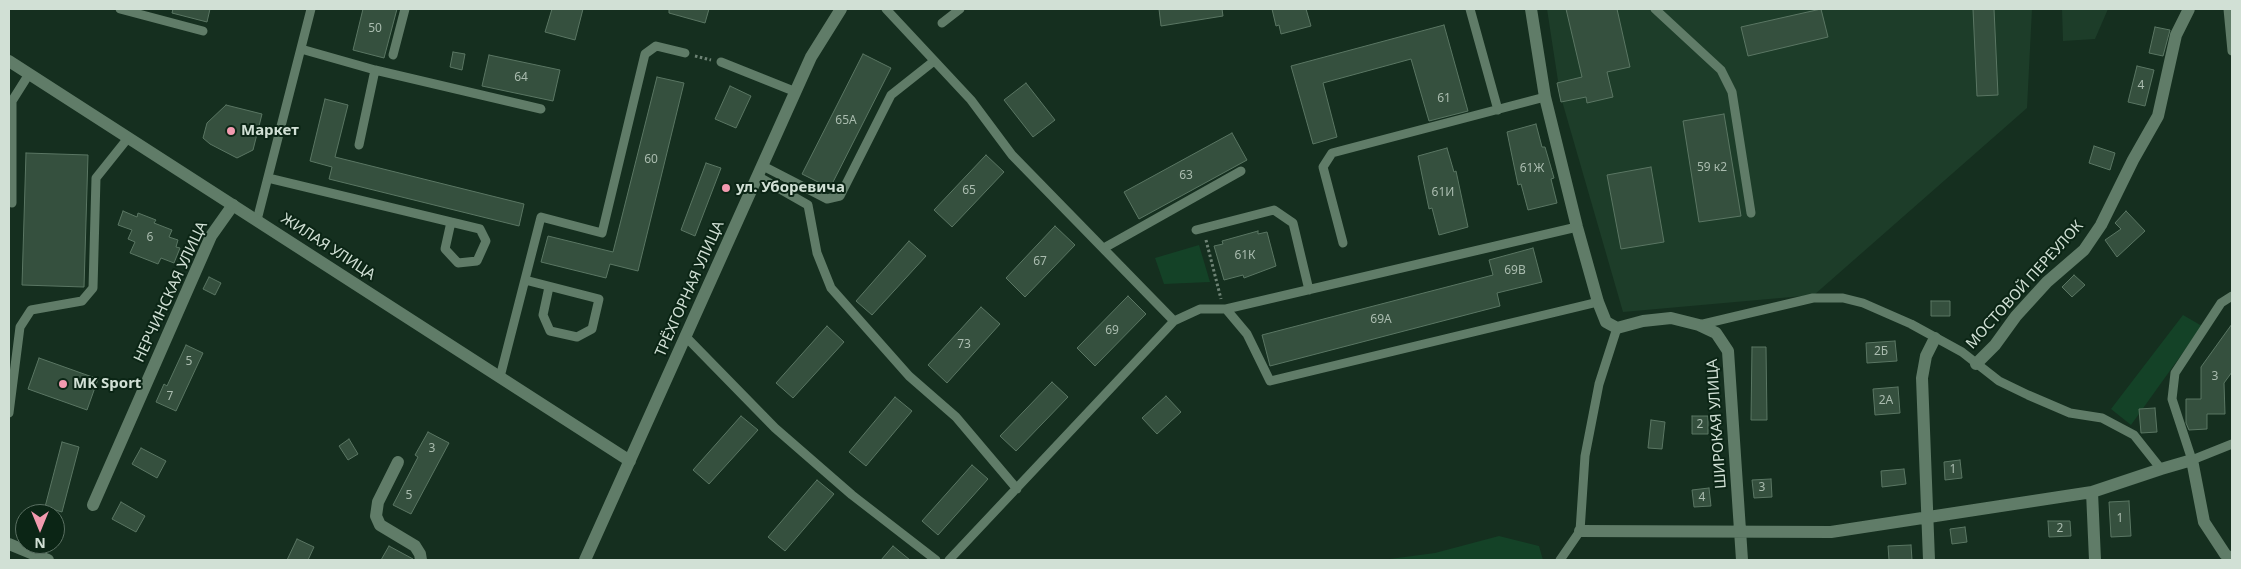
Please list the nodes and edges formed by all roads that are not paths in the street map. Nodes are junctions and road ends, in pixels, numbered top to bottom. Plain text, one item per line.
1 (120, 9) edge
2 (311, 9) edge
3 (405, 9) edge
4 (834, 9) edge
5 (841, 9) edge
6 (886, 9) edge
7 (960, 9) edge
8 (1470, 9) edge
9 (1530, 9) edge
10 (1655, 9) edge
11 (2189, 9) edge
12 (2228, 9) edge
13 (942, 23) dead end
14 (203, 31) dead end
15 (826, 32) junction
16 (300, 49) junction
17 (2232, 51) edge
18 (685, 53) road end
19 (393, 55) dead end
20 (9, 61) edge
21 (934, 61) junction
22 (721, 62) road end
23 (375, 70) junction
24 (29, 74) junction
25 (796, 92) junction
26 (1545, 97) junction
27 (10, 101) edge
28 (541, 109) dead end
29 (1498, 110) junction
30 (128, 138) junction
31 (359, 145) dead end
32 (1241, 170) dead end
33 (761, 171) junction
34 (268, 178) junction
35 (12, 203) dead end
36 (233, 205) junction
37 (1751, 213) dead end
38 (257, 220) junction
39 (451, 222) junction
40 (1577, 228) junction
41 (1199, 230) road end
42 (1343, 243) dead end
43 (1104, 248) junction
44 (525, 280) junction
45 (550, 287) junction
46 (1309, 290) junction
47 (2232, 296) edge
48 (1598, 302) junction
49 (1225, 309) junction
50 (1174, 321) junction
51 (1699, 325) junction
52 (1617, 328) junction
53 (686, 337) junction
54 (1934, 338) junction
55 (1976, 364) junction
56 (500, 377) junction
57 (9, 414) edge
58 (2232, 444) edge
59 (2192, 460) junction
60 (630, 461) junction
61 (398, 462) dead end
62 (2161, 469) junction
63 (1017, 488) junction
64 (2092, 492) junction
65 (93, 504) dead end
66 (1926, 518) junction
67 (1580, 531) junction
68 (1741, 533) junction
69 (9, 544) edge
70 (48, 560) edge
71 (421, 560) edge
72 (585, 560) edge
73 (936, 560) edge
74 (949, 560) edge
75 (1560, 560) edge
76 (1742, 560) edge
77 (1929, 560) edge
78 (2095, 560) edge
79 (2232, 560) edge

1 - 14 lane
2 - 16 lane
3 - 19 lane
4 - 15 street
5 - 15 street
6 - 21 lane
7 - 13 lane
8 - 29 lane
9 - 26 street
10 - 37 lane
11 - 55 street, МОСТОВОЙ ПЕРЕУЛОК
12 - 17 lane
15 - 25 street, ТРЁХГОРНАЯ УЛИЦА
16 - 23 lane
16 - 34 lane
18 - 44 lane
20 - 24 street, ЖИЛАЯ УЛИЦА
21 - 33 lane
21 - 43 lane
22 - 25 lane
23 - 28 lane
23 - 31 lane
24 - 27 lane
24 - 30 street, ЖИЛАЯ УЛИЦА
25 - 33 street, ТРЁХГОРНАЯ УЛИЦА
26 - 29 lane
26 - 40 street
27 - 35 lane
29 - 42 lane
30 - 36 street, ЖИЛАЯ УЛИЦА
30 - 57 lane
32 - 43 lane
33 - 53 street, ТРЁХГОРНАЯ УЛИЦА
33 - 63 lane
34 - 38 lane
34 - 39 lane
36 - 38 street, ЖИЛАЯ УЛИЦА
36 - 65 street, НЕРЧИНСКАЯ УЛИЦА
38 - 56 street, ЖИЛАЯ УЛИЦА
39 - 39 lane
40 - 46 lane
40 - 48 street
41 - 46 lane
43 - 50 lane
44 - 45 lane
44 - 56 lane
45 - 45 lane
46 - 49 lane
47 - 59 lane
48 - 49 lane
48 - 52 street
49 - 50 lane
50 - 63 lane
51 - 52 street, ШИРОКАЯ УЛИЦА
51 - 54 lane
51 - 68 street, ШИРОКАЯ УЛИЦА
52 - 67 lane
53 - 60 street, ТРЁХГОРНАЯ УЛИЦА
53 - 73 lane
54 - 55 lane
54 - 66 street
55 - 62 lane
56 - 60 street, ЖИЛАЯ УЛИЦА
58 - 59 lane
59 - 62 street
59 - 79 street
60 - 72 street, ТРЁХГОРНАЯ УЛИЦА
61 - 71 street
62 - 64 street
63 - 74 lane
64 - 66 street
64 - 78 street
66 - 68 street
66 - 77 street
67 - 68 street
67 - 75 lane
68 - 76 street, ШИРОКАЯ УЛИЦА
69 - 70 street

